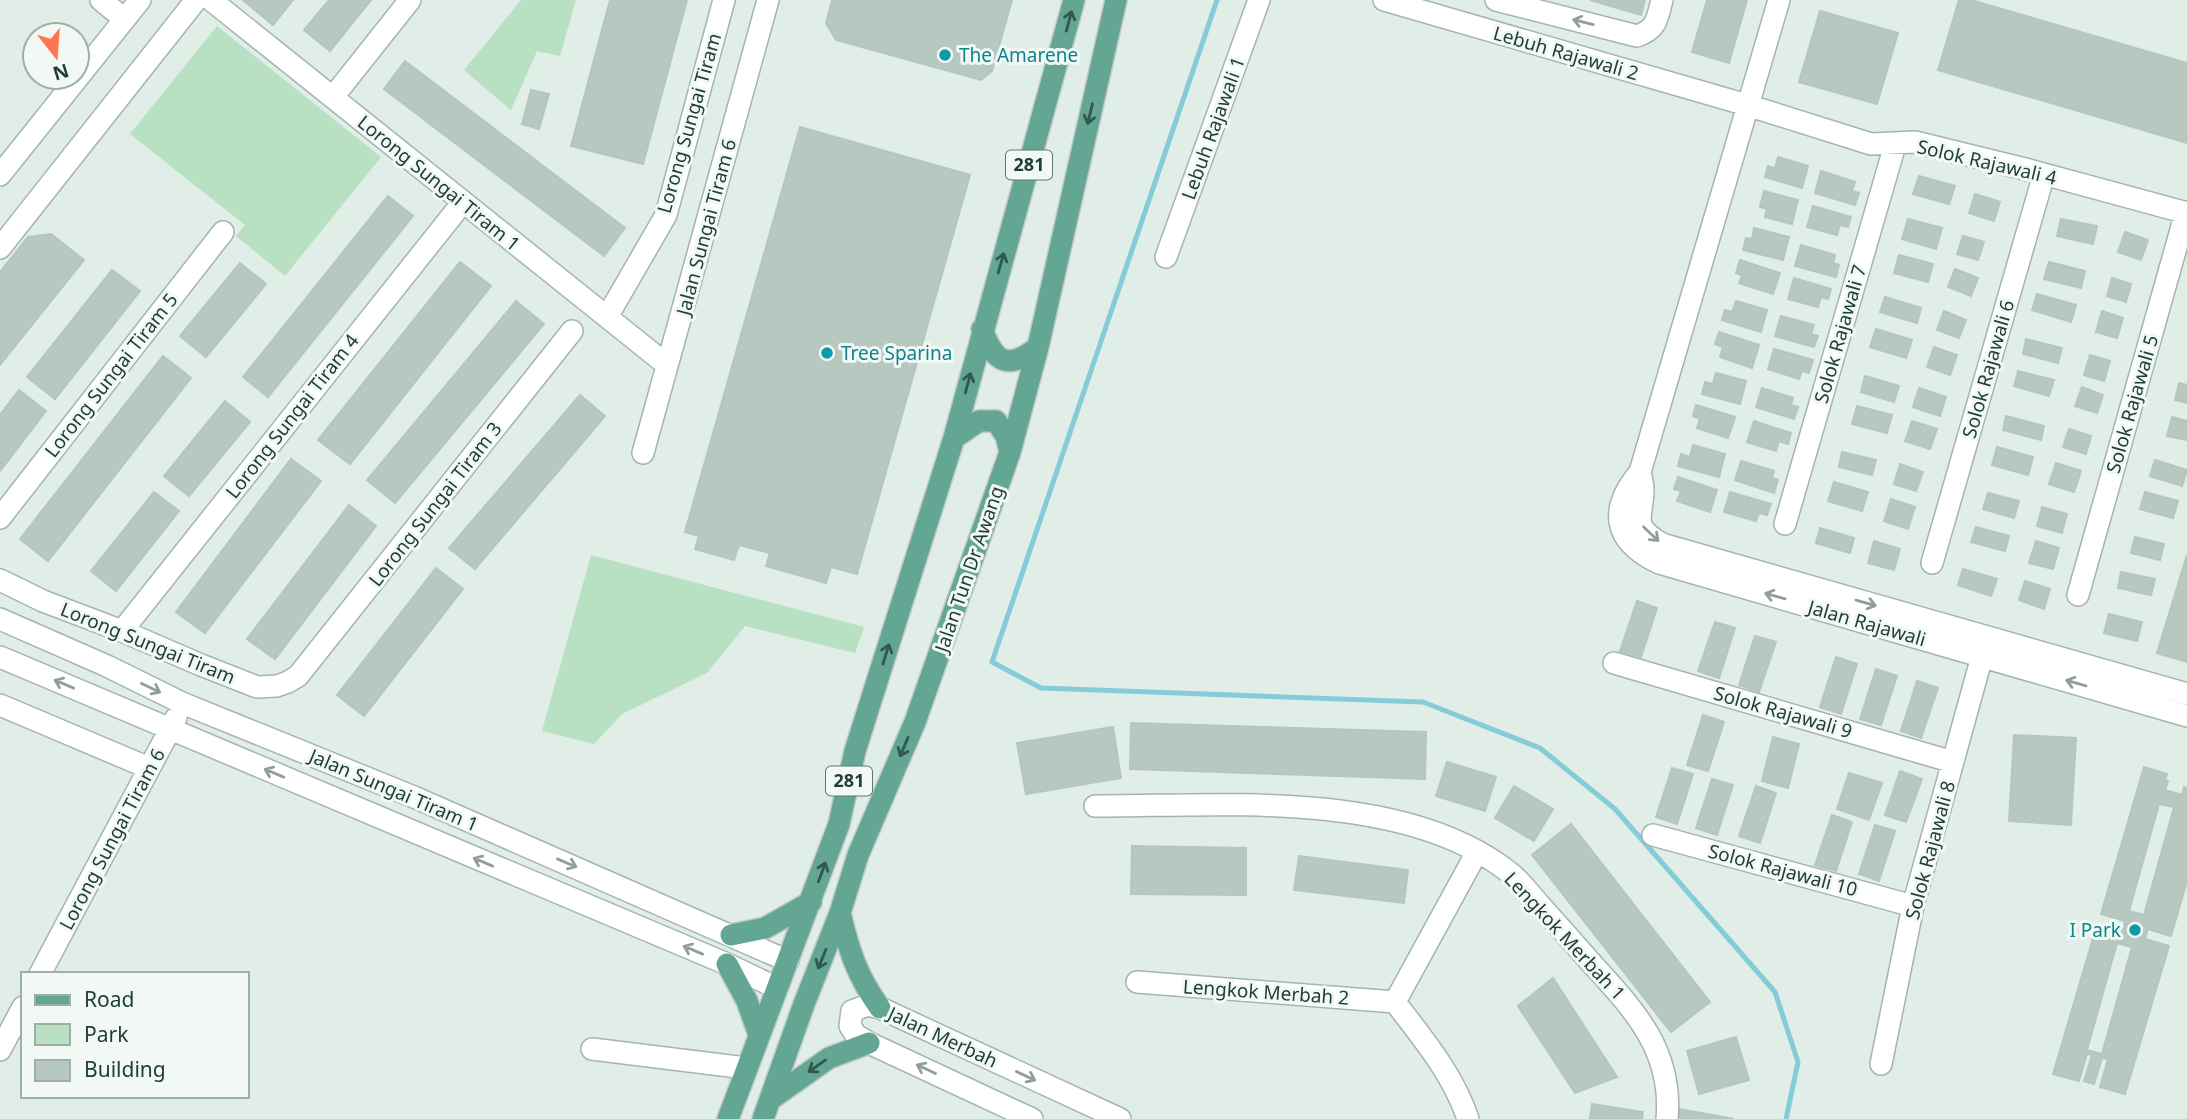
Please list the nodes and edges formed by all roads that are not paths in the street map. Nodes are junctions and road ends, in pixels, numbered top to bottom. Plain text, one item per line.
1 (101, 0) edge
2 (140, 0) edge
3 (196, 0) edge
4 (211, 0) edge
5 (410, 0) edge
6 (723, 0) edge
7 (768, 0) edge
8 (1074, 0) edge
9 (1116, 0) edge
10 (1259, 0) edge
11 (1384, 0) edge
12 (1496, 0) edge
13 (1662, 0) edge
14 (1779, 0) edge
15 (124, 19) junction
16 (333, 97) junction
17 (1747, 105) junction
18 (1895, 145) junction
19 (2044, 174) junction
20 (0, 175) edge
21 (463, 202) junction
22 (2186, 213) edge
23 (223, 232) dead end
24 (0, 248) edge
25 (1166, 257) dead end
26 (607, 317) junction
27 (982, 329) junction
28 (572, 331) dead end
29 (1038, 347) junction
30 (667, 365) junction
31 (954, 438) junction
32 (1010, 452) junction
33 (643, 453) dead end
34 (0, 517) edge
35 (1785, 524) dead end
36 (1932, 563) dead end
37 (0, 580) edge
38 (2078, 595) dead end
39 (0, 619) edge
40 (122, 631) junction
41 (1985, 647) junction
42 (0, 657) edge
43 (1614, 663) dead end
44 (298, 676) joint
45 (2187, 694) edge
46 (182, 703) junction
47 (0, 705) edge
48 (2187, 716) edge
49 (171, 730) junction
50 (1953, 762) junction
51 (149, 768) junction
52 (1095, 806) dead end
53 (1653, 835) dead end
54 (1477, 852) junction
55 (811, 902) junction
56 (1913, 906) junction
57 (840, 913) junction
58 (731, 935) junction
59 (788, 961) junction
60 (727, 964) junction
61 (41, 972) edge
62 (1137, 982) dead end
63 (777, 988) junction
64 (1395, 1002) junction
65 (880, 1008) junction
66 (21, 1011) edge
67 (759, 1035) junction
68 (869, 1043) junction
69 (592, 1049) dead end
70 (0, 1050) edge
71 (1881, 1065) dead end
72 (746, 1068) junction
73 (767, 1109) edge
74 (728, 1119) edge
75 (1032, 1119) edge
76 (1119, 1119) edge
77 (1468, 1119) edge
78 (1667, 1119) edge

1 - 15 street
2 - 15 street
3 - 24 street
4 - 16 street, Lorong Sungai Tiram 1
5 - 16 street
6 - 26 street, Lorong Sungai Tiram
7 - 30 street, Jalan Sungai Tiram 6
27 -> 8 main road, 281
9 -> 29 main road, Jalan Tun Dr Awang / 281
10 - 25 street, Lebuh Rajawali 1
11 - 17 street, Lebuh Rajawali 2
13 -> 12 street
14 - 17 street, Jalan Rajawali
15 - 20 street
16 - 21 street, Lorong Sungai Tiram 1
17 - 18 street, Solok Rajawali 4
17 - 41 street, Jalan Rajawali
18 - 19 street, Solok Rajawali 4
18 - 35 street, Solok Rajawali 7
19 - 22 street, Solok Rajawali 4
19 - 36 street, Solok Rajawali 6
21 - 26 street, Lorong Sungai Tiram 1
21 - 40 street, Lorong Sungai Tiram 4
22 - 38 street, Solok Rajawali 5
23 - 34 street, Lorong Sungai Tiram 5
26 - 30 street, Lorong Sungai Tiram 1
27 - 29 main road
31 -> 27 main road, 281
28 - 44 street, Lorong Sungai Tiram 3
29 - 32 main road, Jalan Tun Dr Awang / 281
30 - 33 street, Jalan Sungai Tiram 6
31 - 32 main road
55 -> 31 main road, 281
32 -> 57 main road, Jalan Tun Dr Awang / 281
37 - 40 street, Lorong Sungai Tiram
39 -> 46 street, Jalan Sungai Tiram 1
40 - 44 street, Lorong Sungai Tiram
41 - 45 street, Jalan Rajawali
48 -> 41 street, Jalan Rajawali
41 - 50 street, Solok Rajawali 8
49 -> 42 street, Jalan Sungai Tiram 1
43 - 50 street, Solok Rajawali 9
46 - 49 street, Lorong Sungai Tiram 6
46 -> 58 street, Jalan Sungai Tiram 1
47 - 51 street
49 - 51 street, Lorong Sungai Tiram 6
60 -> 49 street, Jalan Sungai Tiram 1
50 - 56 street, Solok Rajawali 8
51 - 61 street, Lorong Sungai Tiram 6
52 - 54 street, Lengkok Merbah 1
53 - 56 street, Solok Rajawali 10
54 - 64 street
54 - 78 street, Lengkok Merbah 1
55 - 58 main road
55 - 59 main road, 281
56 - 71 street, Solok Rajawali 8
57 - 65 main road
57 -> 73 main road, Jalan Tun Dr Awang / 281
58 - 59 street, Jalan Sungai Tiram 1
59 - 63 main road, 281
60 - 63 street, Jalan Sungai Tiram 1
60 - 67 main road
62 - 64 street, Lengkok Merbah 2
63 - 67 main road, 281
64 - 77 street
65 - 68 street, Jalan Merbah
65 -> 76 street, Jalan Merbah
66 - 70 street
67 - 72 main road, 281
68 -> 73 main road
75 -> 68 street, Jalan Merbah
69 - 72 street
72 - 74 main road, 281

